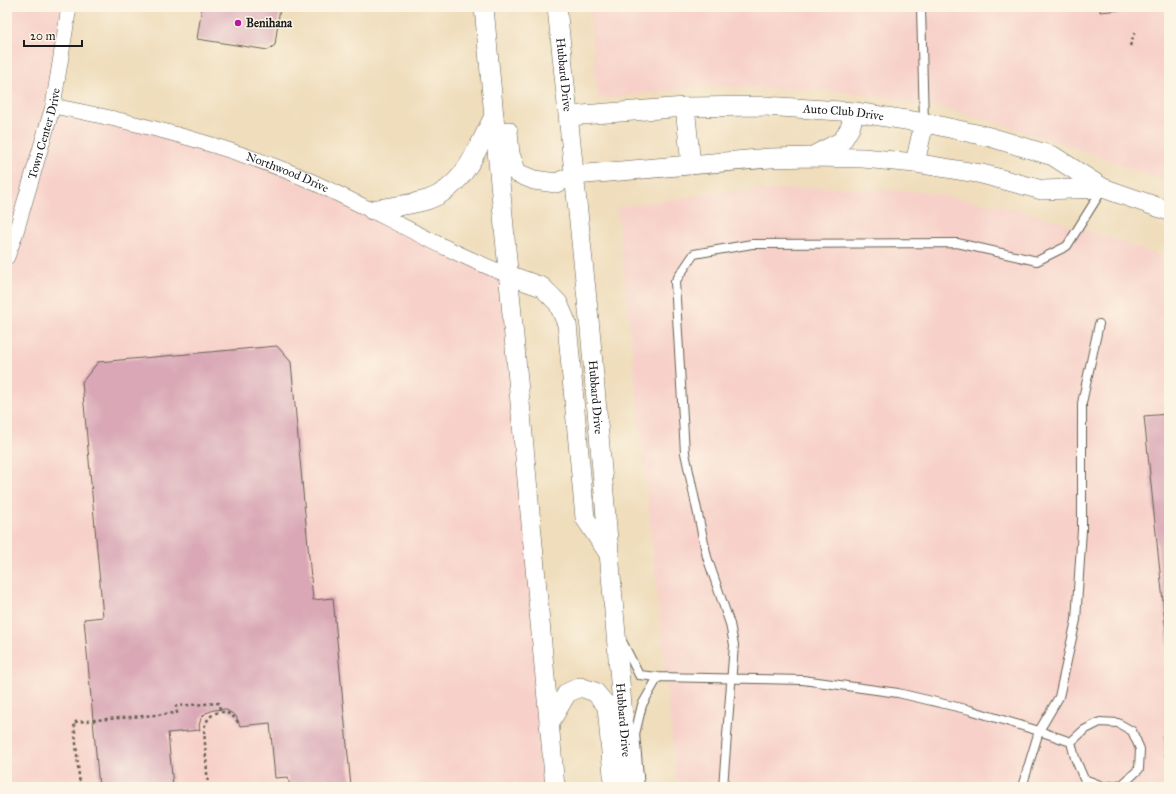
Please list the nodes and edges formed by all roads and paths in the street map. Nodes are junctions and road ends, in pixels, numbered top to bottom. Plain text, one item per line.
1 (70, 7) edge
2 (484, 7) edge
3 (497, 7) edge
4 (558, 7) edge
5 (922, 7) edge
6 (1135, 32) dead end
7 (1130, 46) dead end
8 (53, 106) junction
9 (685, 107) junction
10 (855, 112) junction
11 (494, 116) junction
12 (569, 116) junction
13 (924, 123) junction
14 (812, 157) junction
15 (915, 162) junction
16 (691, 165) junction
17 (575, 176) junction
18 (1103, 188) junction
19 (372, 210) junction
20 (1169, 212) edge
21 (7, 257) edge
22 (508, 275) junction
23 (1099, 324) dead end
24 (610, 555) junction
25 (617, 632) junction
26 (658, 677) junction
27 (731, 679) junction
28 (220, 712) junction
29 (239, 724) dead end
30 (549, 724) junction
31 (1039, 731) junction
32 (1071, 742) junction
33 (80, 787) edge
34 (208, 787) edge
35 (555, 787) edge
36 (614, 787) edge
37 (629, 787) edge
38 (640, 787) edge
39 (723, 787) edge
40 (1022, 787) edge

1 - 8 street, Town Center Drive
2 - 11 street
3 - 17 street, Auto Club Drive
4 - 12 street, Hubbard Drive
5 - 13 lane
6 - 7 path
8 - 19 street, Northwood Drive
8 - 21 street, Town Center Drive
9 - 10 street, Auto Club Drive
9 - 12 street, Auto Club Drive
9 - 16 street
10 - 13 street, Auto Club Drive
10 - 14 street
11 - 19 street
11 - 22 street
12 - 17 street, Hubbard Drive
13 - 15 street
13 - 18 street, Auto Club Drive
14 - 15 street, Auto Club Drive
14 - 16 street, Auto Club Drive
15 - 18 street, Auto Club Drive
16 - 17 street, Auto Club Drive
17 - 24 street, Hubbard Drive
18 - 20 street, Auto Club Drive
18 - 27 lane
19 - 22 street, Northwood Drive
22 - 24 street
22 - 30 street
23 - 31 lane
24 - 25 street, Hubbard Drive
25 - 26 lane
25 - 37 street, Hubbard Drive
26 - 27 lane
26 - 38 lane
27 - 31 lane
27 - 39 lane
28 - 29 path
28 - 33 path
28 - 34 path
30 - 35 street
30 - 36 street
31 - 32 lane
31 - 40 lane
32 - 32 lane

